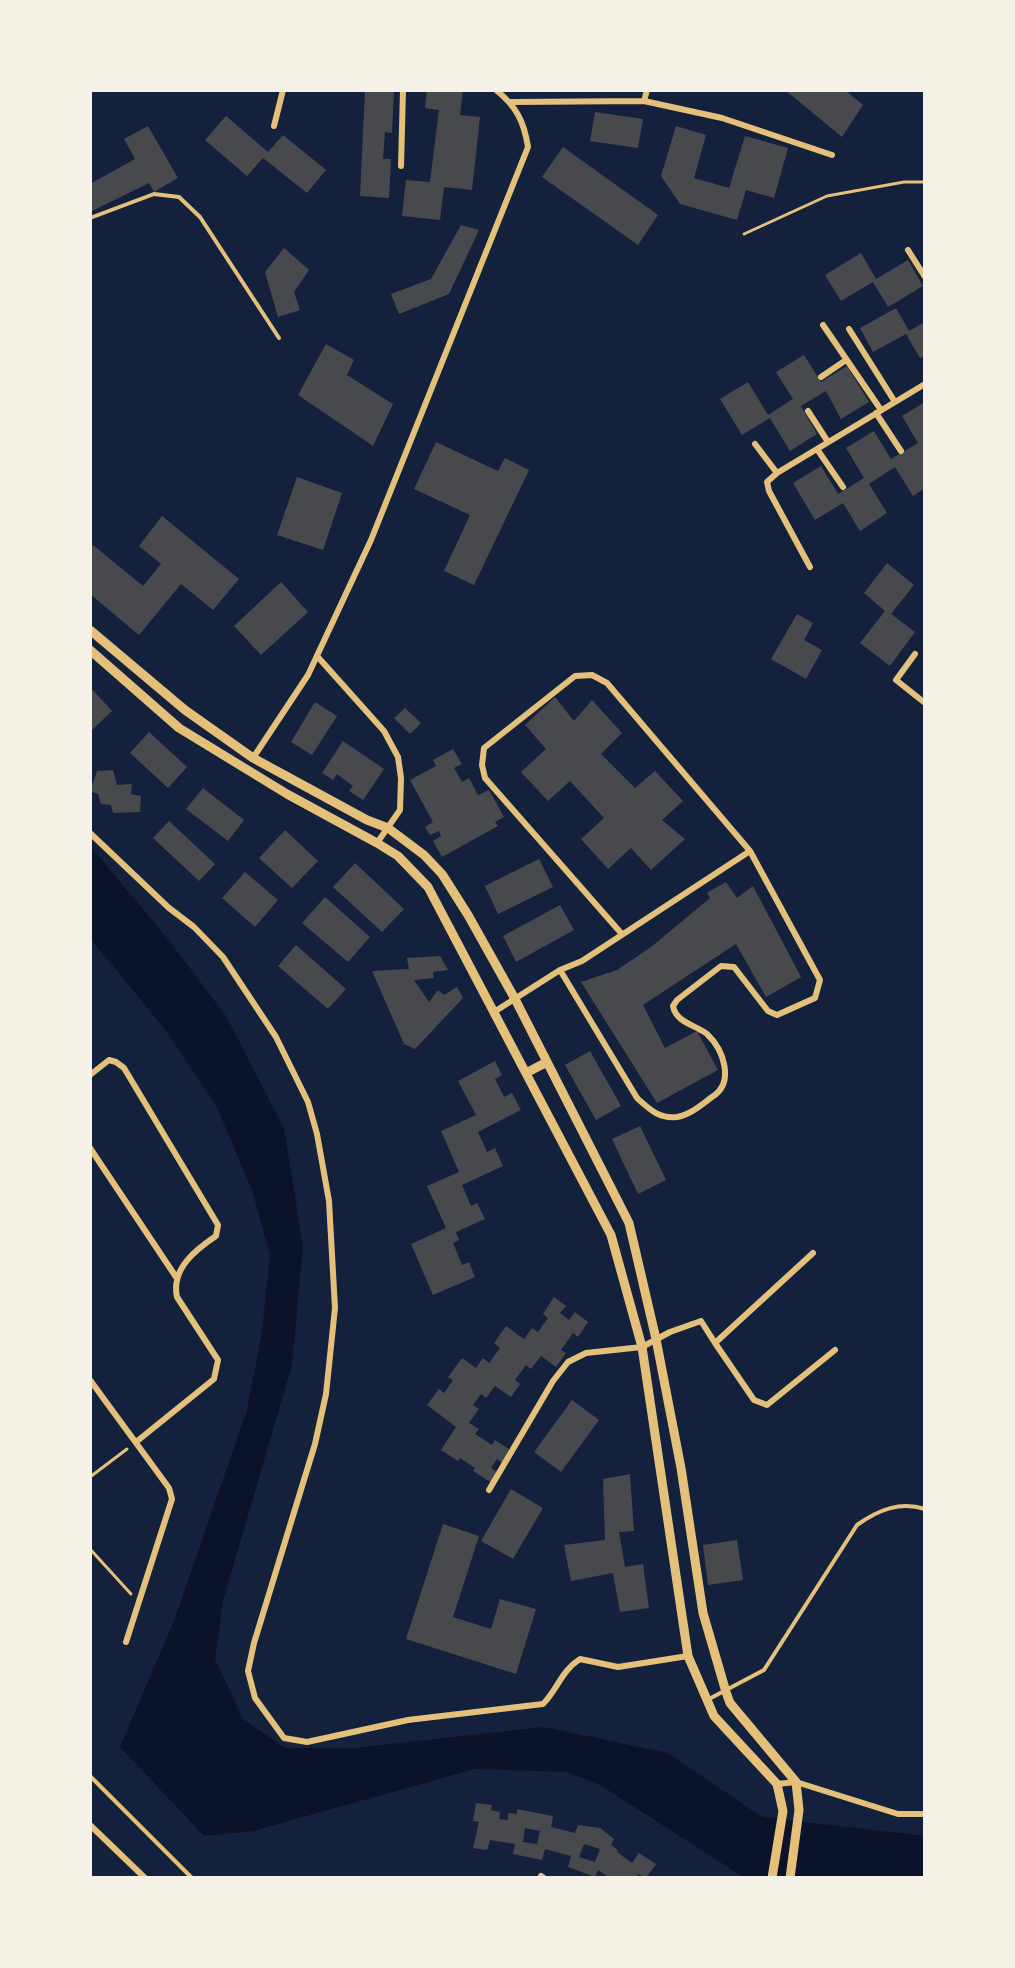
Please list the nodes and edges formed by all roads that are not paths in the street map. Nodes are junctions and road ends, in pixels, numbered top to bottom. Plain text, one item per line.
1 (283, 90) edge
2 (403, 90) edge
3 (496, 90) edge
4 (648, 90) edge
5 (644, 101) junction
6 (511, 102) junction
7 (273, 126) dead end
8 (832, 155) dead end
9 (401, 166) dead end
10 (90, 218) edge
11 (908, 250) dead end
12 (925, 277) edge
13 (824, 326) dead end
14 (849, 329) dead end
15 (279, 338) dead end
16 (846, 360) junction
17 (820, 376) dead end
18 (925, 384) edge
19 (895, 402) junction
20 (808, 411) dead end
21 (879, 412) junction
22 (828, 442) junction
23 (755, 444) dead end
24 (818, 449) junction
25 (901, 451) dead end
26 (777, 473) junction
27 (843, 487) dead end
28 (810, 567) dead end
29 (90, 630) edge
30 (90, 650) edge
31 (915, 654) dead end
32 (317, 656) junction
33 (132, 666) junction
34 (123, 678) junction
35 (925, 703) edge
36 (253, 758) junction
37 (295, 782) junction
38 (287, 794) junction
39 (388, 828) junction
40 (90, 833) edge
41 (407, 842) junction
42 (377, 843) junction
43 (750, 851) junction
44 (398, 856) junction
45 (442, 874) junction
46 (428, 887) junction
47 (621, 933) junction
48 (560, 970) junction
49 (515, 999) junction
50 (494, 1012) junction
51 (547, 1062) junction
52 (526, 1074) junction
53 (90, 1075) edge
54 (90, 1148) edge
55 (813, 1253) dead end
56 (176, 1277) junction
57 (656, 1339) junction
58 (715, 1343) junction
59 (642, 1347) junction
60 (835, 1350) dead end
61 (90, 1380) edge
62 (675, 1437) junction
63 (656, 1441) junction
64 (136, 1442) junction
65 (489, 1490) dead end
66 (925, 1509) edge
67 (126, 1642) dead end
68 (688, 1656) junction
69 (726, 1692) junction
70 (707, 1700) junction
71 (90, 1776) edge
72 (796, 1782) junction
73 (777, 1784) junction
74 (925, 1814) edge
75 (90, 1825) edge
76 (145, 1878) edge
77 (192, 1878) edge
78 (772, 1878) edge
79 (790, 1878) edge

1 - 7 street
2 - 9 street
3 - 6 street
4 - 5 street
5 - 6 street
5 - 8 street
6 - 32 street
10 - 15 lane
11 - 12 street
13 - 16 street
14 - 19 street
16 - 17 street
16 - 21 street
18 - 19 street
19 - 21 street
20 - 22 street
21 - 22 street
21 - 25 street
22 - 24 street
23 - 26 street
24 - 26 street
24 - 27 street
26 - 28 street
29 - 33 street
30 - 34 street
31 - 35 street
32 - 36 street
32 - 39 street
33 - 34 street
33 - 36 street
34 - 38 street
36 - 37 street
37 - 38 street
37 - 39 street
38 - 42 street
39 - 41 street
39 - 42 street
40 - 68 street
41 - 44 street
41 - 45 street
42 - 44 street
43 - 47 street
43 - 47 street
43 - 48 street
44 - 46 street
45 - 46 street
45 - 49 street
46 - 50 street
47 - 48 street
48 - 49 street
49 - 50 street
49 - 51 street
50 - 52 street
51 - 52 street
51 - 57 street
52 - 59 street
53 - 56 street
54 - 56 street
55 - 58 street
56 - 64 street
57 - 58 street
57 - 59 street
57 - 62 street
58 - 60 street
59 - 63 street
59 - 65 street
61 - 64 street
62 - 63 street
62 - 69 street
63 - 68 street
64 - 67 street
66 - 69 lane
68 - 70 street
69 - 70 lane
69 - 72 street
70 - 73 street
71 - 77 lane
72 - 73 street
72 - 74 street
72 - 79 street
73 - 78 street
75 - 76 street

